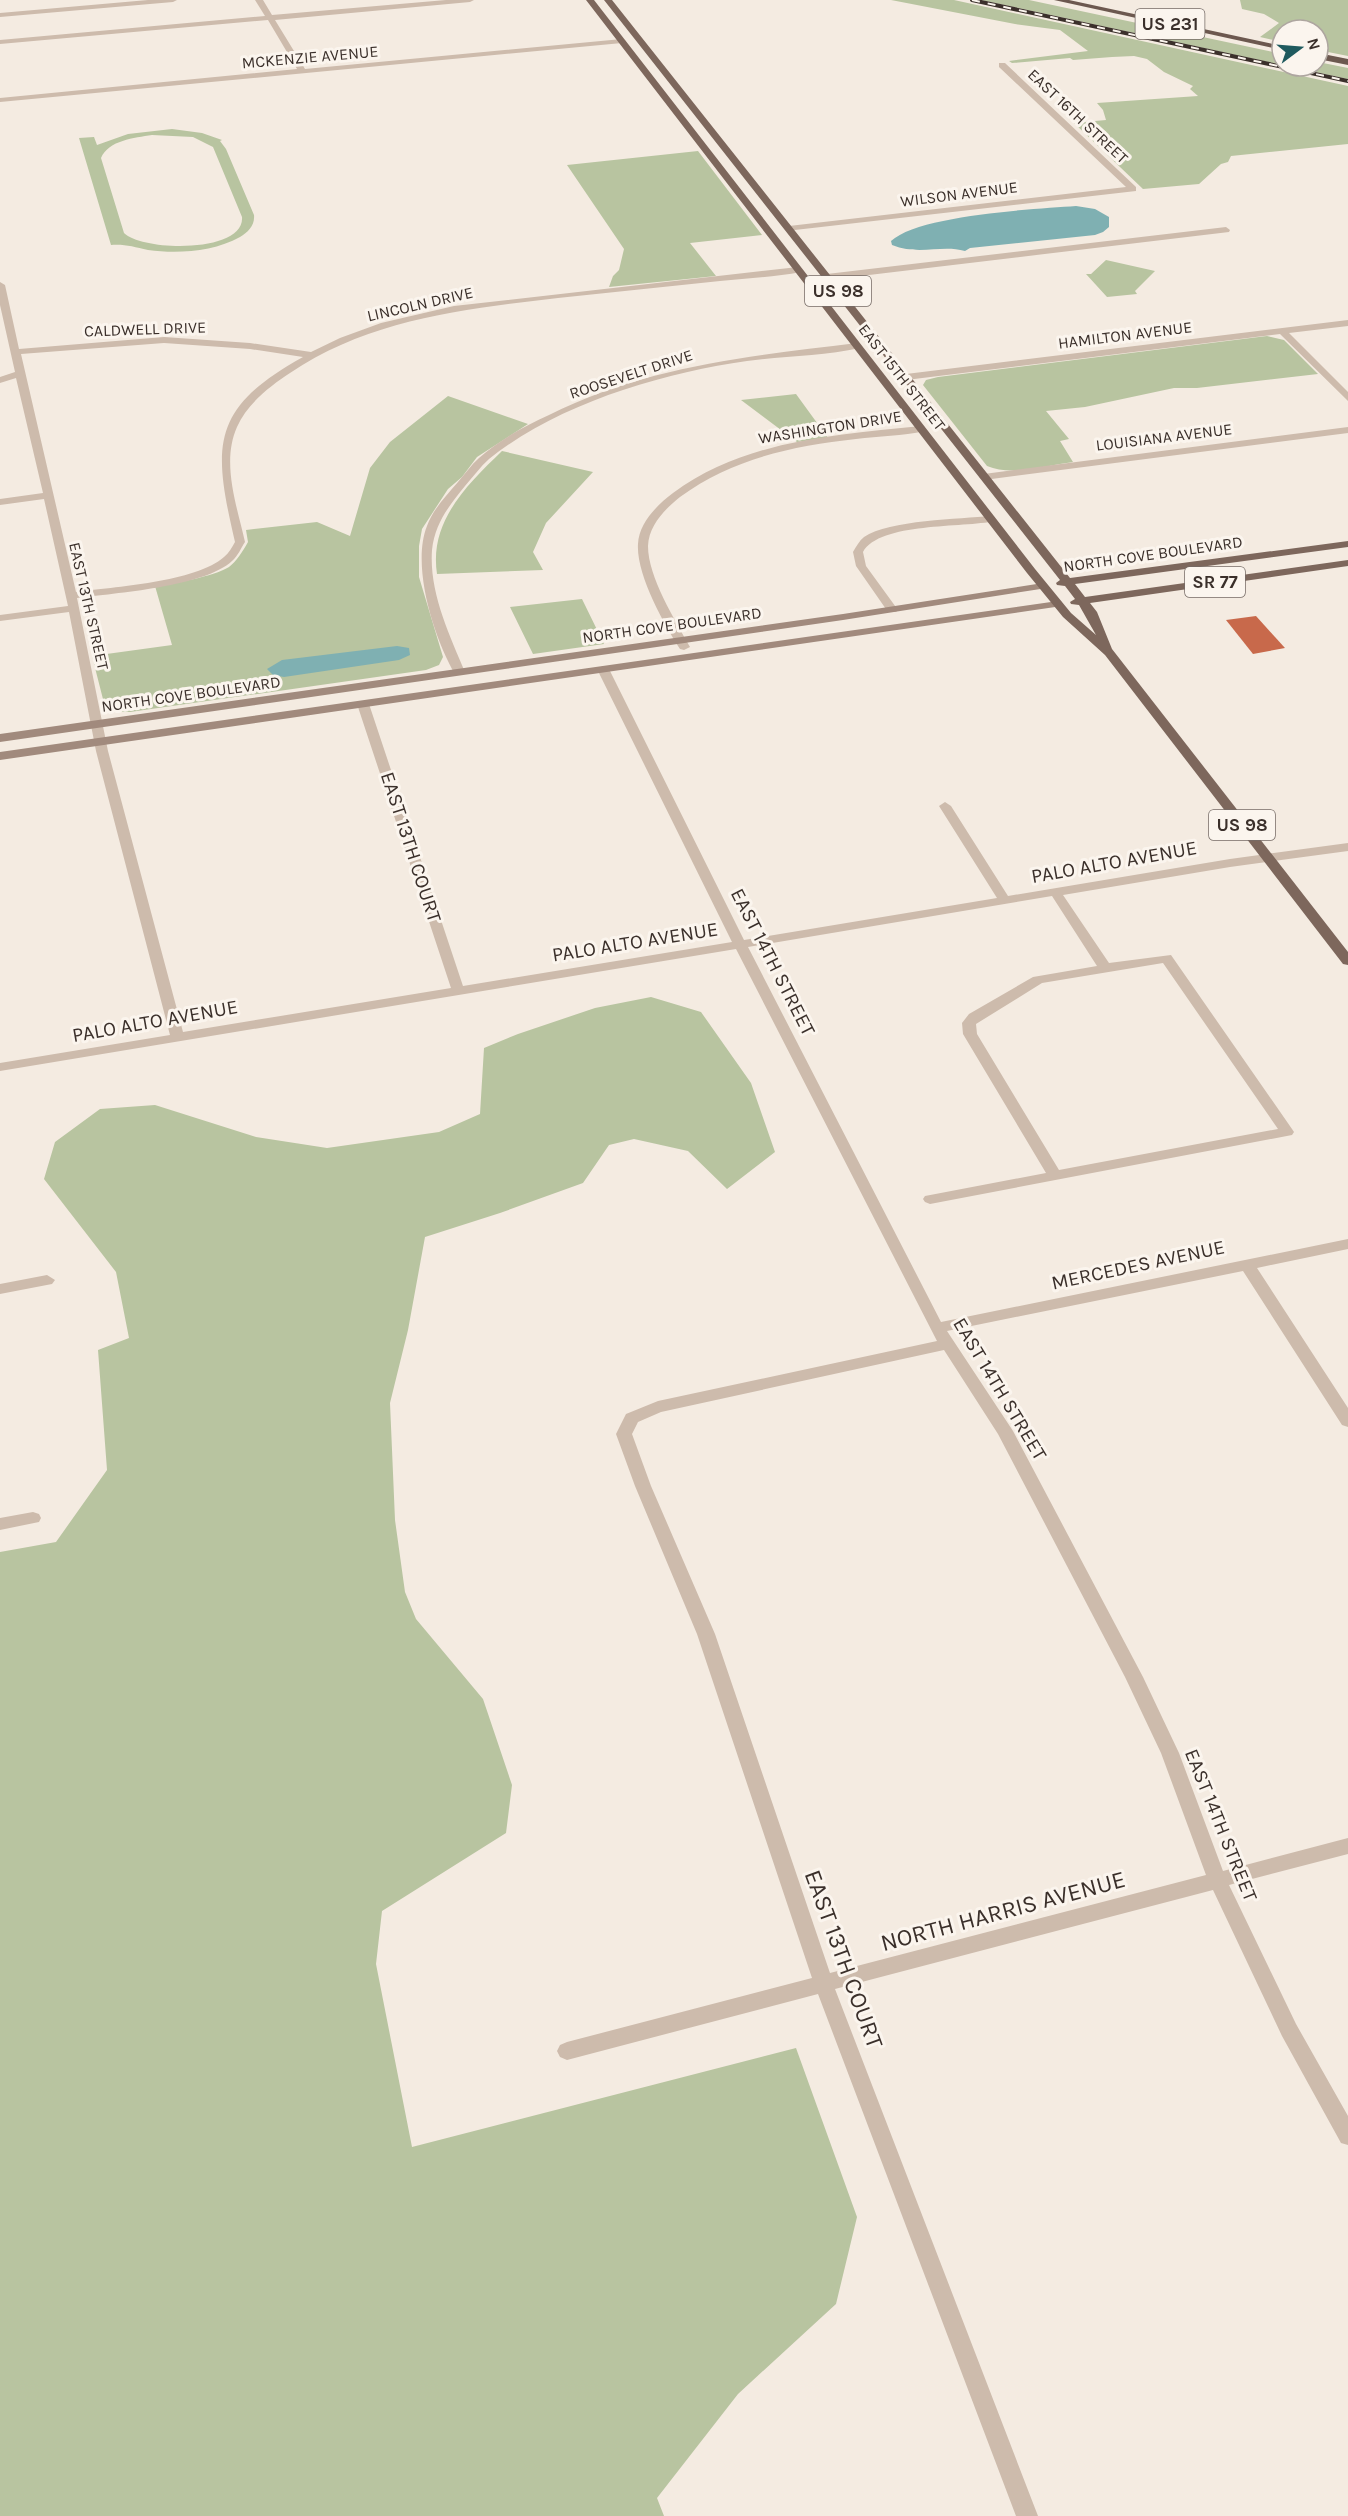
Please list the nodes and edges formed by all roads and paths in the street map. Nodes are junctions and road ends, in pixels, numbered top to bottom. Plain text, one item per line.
1 (173, 0) edge
2 (259, 0) edge
3 (470, 0) edge
4 (590, 0) edge
5 (608, 0) edge
6 (1058, 0) edge
7 (0, 15) edge
8 (269, 18) junction
9 (640, 40) junction
10 (622, 41) junction
11 (0, 42) edge
12 (1270, 45) edge
13 (1330, 58) edge
14 (1348, 62) edge
15 (1002, 65) dead end
16 (302, 71) junction
17 (682, 94) junction
18 (664, 96) junction
19 (0, 100) edge
20 (721, 143) junction
21 (702, 145) junction
22 (1133, 189) joint
23 (759, 190) junction
24 (739, 192) junction
25 (789, 229) junction
26 (1227, 230) dead end
27 (768, 231) junction
28 (819, 267) junction
29 (798, 270) junction
30 (827, 277) junction
31 (805, 279) junction
32 (0, 285) edge
33 (3, 310) edge
34 (1348, 323) edge
35 (1282, 331) junction
36 (879, 344) junction
37 (857, 346) junction
38 (15, 352) junction
39 (311, 355) junction
40 (19, 374) junction
41 (906, 377) junction
42 (0, 380) edge
43 (884, 380) junction
44 (1348, 398) edge
45 (945, 426) junction
46 (921, 429) junction
47 (1348, 430) edge
48 (984, 477) junction
49 (960, 480) junction
50 (47, 496) junction
51 (0, 502) edge
52 (991, 519) junction
53 (1348, 544) edge
54 (1348, 564) edge
55 (1067, 582) junction
56 (1043, 586) junction
57 (71, 596) junction
58 (1082, 601) junction
59 (1058, 604) junction
60 (74, 608) junction
61 (892, 609) junction
62 (0, 618) edge
63 (682, 644) junction
64 (1109, 653) junction
65 (603, 669) junction
66 (459, 672) junction
67 (363, 704) junction
68 (98, 724) junction
69 (0, 738) edge
70 (100, 742) junction
71 (0, 756) edge
72 (945, 806) dead end
73 (1348, 847) edge
74 (1268, 858) junction
75 (1054, 892) junction
76 (1005, 901) junction
77 (740, 945) junction
78 (1348, 961) edge
79 (1105, 968) junction
80 (458, 990) junction
81 (177, 1037) junction
82 (0, 1067) edge
83 (1055, 1176) junction
84 (930, 1199) dead end
85 (1348, 1244) edge
86 (1247, 1265) junction
87 (47, 1280) dead end
88 (0, 1289) edge
89 (937, 1328) junction
90 (948, 1344) junction
91 (1348, 1421) edge
92 (33, 1518) dead end
93 (0, 1524) edge
94 (1348, 1846) edge
95 (1218, 1881) junction
96 (824, 1985) junction
97 (567, 2051) dead end
98 (1348, 2136) edge
99 (1027, 2516) edge

1 - 7 street
2 - 8 street
3 - 8 street
4 - 10 main road, EAST 15TH STREET / US 98
5 - 9 main road, EAST 15TH STREET / US 98
6 - 12 highway, US 231
8 - 11 street
8 - 16 street
9 - 10 main road
9 - 17 main road, EAST 15TH STREET / US 98
10 - 16 street, MCKENZIE AVENUE
10 - 18 main road, EAST 15TH STREET / US 98
13 - 14 highway
15 - 22 street, EAST 16TH STREET
16 - 19 street, MCKENZIE AVENUE
17 - 18 main road
17 - 20 main road, EAST 15TH STREET / US 98
18 - 21 main road, EAST 15TH STREET / US 98
20 - 21 main road
20 - 23 main road, EAST 15TH STREET / US 98
21 - 24 main road, EAST 15TH STREET / US 98
22 - 25 street, WILSON AVENUE
23 - 24 main road
23 - 25 main road, EAST 15TH STREET / US 98
24 - 27 main road, EAST 15TH STREET / US 98
25 - 27 main road
25 - 28 main road, EAST 15TH STREET / US 98
26 - 30 street
27 - 29 main road, EAST 15TH STREET / US 98
28 - 29 main road
28 - 30 main road, EAST 15TH STREET / US 98
29 - 31 main road, EAST 15TH STREET / US 98
29 - 39 street, LINCOLN DRIVE
30 - 31 main road
30 - 36 main road, EAST 15TH STREET / US 98
31 - 37 main road, EAST 15TH STREET / US 98
32 - 33 street, EAST 13TH STREET
33 - 38 street, EAST 13TH STREET
34 - 35 street, HAMILTON AVENUE
35 - 41 street, HAMILTON AVENUE
35 - 44 street
36 - 37 main road
36 - 41 main road, EAST 15TH STREET / US 98
37 - 43 main road, EAST 15TH STREET / US 98
37 - 66 street, ROOSEVELT DRIVE
38 - 39 street, CALDWELL DRIVE
38 - 40 street, EAST 13TH STREET
39 - 57 street, LINCOLN DRIVE
40 - 42 street
40 - 50 street, EAST 13TH STREET
41 - 43 main road
41 - 45 main road, EAST 15TH STREET / US 98
43 - 46 main road, EAST 15TH STREET / US 98
45 - 46 main road
45 - 48 main road, EAST 15TH STREET / US 98
46 - 49 main road, EAST 15TH STREET / US 98
46 - 63 street, WASHINGTON DRIVE
47 - 48 street, LOUISIANA AVENUE
48 - 49 main road
48 - 55 main road, EAST 15TH STREET / US 98
49 - 52 main road, EAST 15TH STREET / US 98
50 - 51 street
50 - 57 street, EAST 13TH STREET
52 - 56 main road, EAST 15TH STREET / US 98
52 - 61 street
53 - 55 main road, NORTH COVE BOULEVARD / SR 77
54 - 58 main road, NORTH COVE BOULEVARD / SR 77
55 - 56 main road, NORTH COVE BOULEVARD / SR 77
55 - 58 main road, EAST 15TH STREET / US 98
56 - 59 main road, EAST 15TH STREET / US 98
56 - 61 main road, NORTH COVE BOULEVARD / SR 77
57 - 60 street, EAST 13TH STREET
58 - 59 main road, NORTH COVE BOULEVARD / SR 77
58 - 64 main road, EAST 15TH STREET / US 98
59 - 64 main road, EAST 15TH STREET / US 98
59 - 65 main road, NORTH COVE BOULEVARD / SR 77
60 - 62 street
60 - 68 street, EAST 13TH STREET
61 - 63 main road, NORTH COVE BOULEVARD / SR 77
63 - 65 main road
63 - 66 main road, NORTH COVE BOULEVARD
64 - 74 main road, EAST 15TH STREET / US 98
65 - 67 main road, NORTH COVE BOULEVARD / SR 77
65 - 77 street, EAST 14TH STREET
66 - 68 main road, NORTH COVE BOULEVARD
67 - 70 main road, NORTH COVE BOULEVARD / SR 77
67 - 80 street, EAST 13TH COURT
68 - 69 main road, NORTH COVE BOULEVARD
68 - 70 street, EAST 13TH STREET
70 - 71 main road, NORTH COVE BOULEVARD / SR 77
70 - 81 street, EAST 13TH STREET
72 - 76 street
73 - 74 street, PALO ALTO AVENUE
74 - 75 street, PALO ALTO AVENUE
74 - 78 main road, EAST 15TH STREET / US 98
75 - 76 street, PALO ALTO AVENUE
75 - 79 street
76 - 77 street, PALO ALTO AVENUE
77 - 80 street, PALO ALTO AVENUE
77 - 89 street, EAST 14TH STREET
79 - 83 street
79 - 83 street
80 - 81 street, PALO ALTO AVENUE
81 - 82 street, PALO ALTO AVENUE
83 - 84 street
85 - 86 street, MERCEDES AVENUE
86 - 89 street, MERCEDES AVENUE
86 - 91 street
87 - 88 street
89 - 90 street, EAST 14TH STREET
90 - 95 street, EAST 14TH STREET
90 - 96 street, EAST 13TH COURT
92 - 93 street
94 - 95 street, NORTH HARRIS AVENUE
95 - 96 street, NORTH HARRIS AVENUE
95 - 98 street, EAST 14TH STREET
96 - 97 street, NORTH HARRIS AVENUE
96 - 99 street, EAST 13TH COURT

